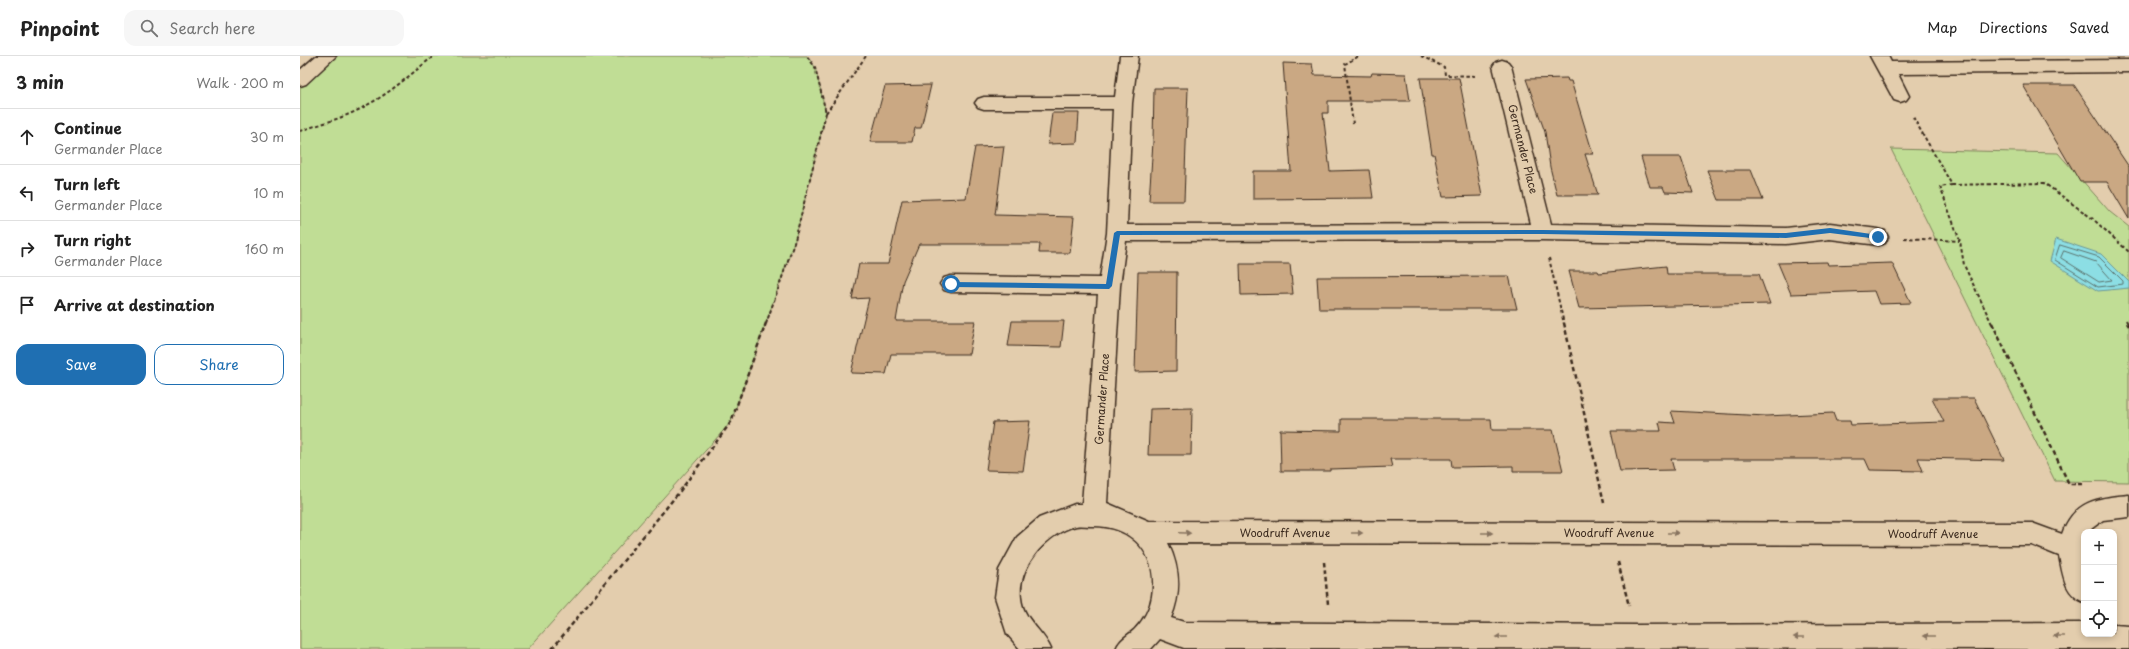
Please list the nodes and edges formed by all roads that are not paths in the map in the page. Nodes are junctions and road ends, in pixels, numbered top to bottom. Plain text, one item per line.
1 (1129, 56) edge
2 (324, 59) edge
3 (1883, 62) edge
4 (2129, 66) edge
5 (1504, 71) road end
6 (300, 80) edge
7 (1900, 96) road end
8 (984, 103) dead end
9 (1123, 103) junction
10 (1543, 232) junction
11 (1117, 233) junction
12 (1878, 237) road end
13 (951, 284) dead end
14 (1109, 286) junction
15 (2129, 506) edge
16 (1094, 512) junction
17 (1146, 532) junction
18 (2069, 548) junction
19 (2081, 586) edge
20 (1155, 625) junction
21 (2123, 634) edge
22 (1030, 646) edge
23 (1133, 648) edge

1 - 9 street, Germander Place
2 - 6 street
3 - 4 street
3 - 7 street
5 - 10 street, Germander Place
8 - 9 street
9 - 11 street, Germander Place
10 - 11 street
10 - 12 street
11 - 14 street, Germander Place
13 - 14 street
14 - 16 street, Germander Place
15 - 18 street
16 - 17 street
16 - 22 street
17 -> 18 street, Woodruff Avenue
17 - 20 street
18 - 19 street
21 -> 20 street
20 - 23 street

